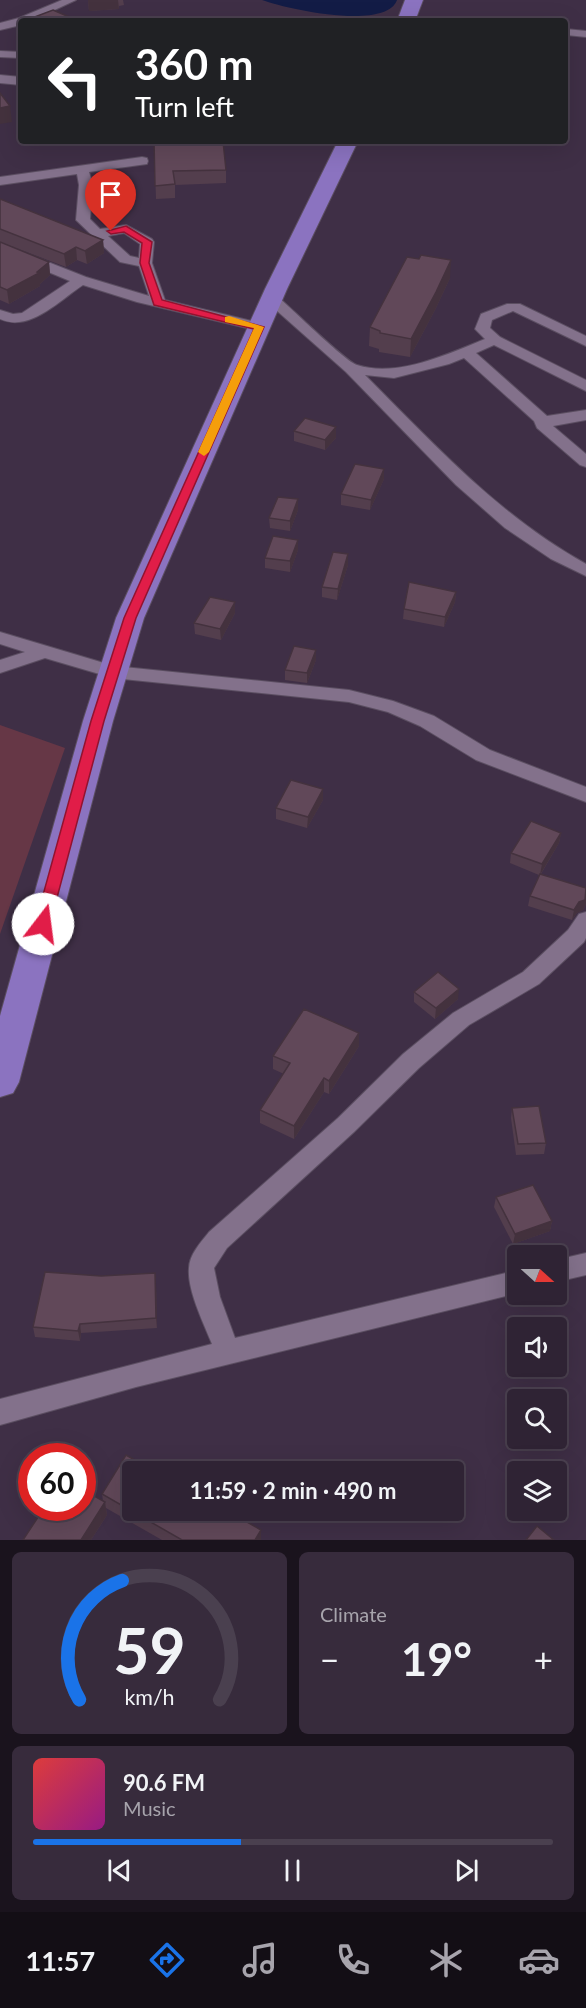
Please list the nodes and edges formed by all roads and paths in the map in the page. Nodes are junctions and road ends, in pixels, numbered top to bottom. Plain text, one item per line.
1 (71, 0) edge
2 (414, 0) edge
3 (28, 18) edge
4 (407, 18) edge
5 (18, 22) edge
6 (0, 27) edge
7 (568, 32) edge
8 (586, 34) edge
9 (568, 39) edge
10 (586, 41) edge
11 (0, 54) edge
12 (18, 55) edge
13 (0, 79) edge
14 (18, 81) edge
15 (347, 144) edge
16 (142, 162) dead end
17 (82, 170) junction
18 (0, 181) edge
19 (97, 233) junction
20 (0, 247) edge
21 (145, 263) junction
22 (81, 280) junction
23 (272, 299) junction
24 (158, 302) junction
25 (0, 314) edge
26 (259, 327) junction
27 (495, 340) junction
28 (586, 342) edge
29 (467, 353) junction
30 (351, 369) junction
31 (586, 386) edge
32 (586, 415) edge
33 (541, 419) junction
34 (586, 462) edge
35 (586, 571) edge
36 (0, 639) edge
37 (43, 652) junction
38 (0, 667) edge
39 (113, 672) junction
40 (586, 795) edge
41 (586, 920) edge
42 (0, 1082) edge
43 (586, 1264) edge
44 (567, 1268) edge
45 (507, 1284) edge
46 (228, 1353) junction
47 (0, 1412) edge

1 - 3 street
2 - 4 main road
5 - 6 street
7 - 8 street
9 - 10 street
11 - 12 street
13 - 14 street
15 - 23 main road
16 - 17 street
17 - 18 street
17 - 19 street
19 - 21 street
19 - 21 street
20 - 22 street
21 - 24 street
22 - 24 street
22 - 25 street
23 - 26 main road
23 - 30 street
24 - 26 street
26 - 39 main road
27 - 28 street
27 - 29 street
27 - 31 street
29 - 30 street
29 - 33 street
30 - 35 street
32 - 33 street
33 - 34 street
36 - 37 street
37 - 38 street
37 - 39 street
39 - 40 street
39 - 42 main road
41 - 46 street
43 - 44 street
45 - 46 street
46 - 47 street

